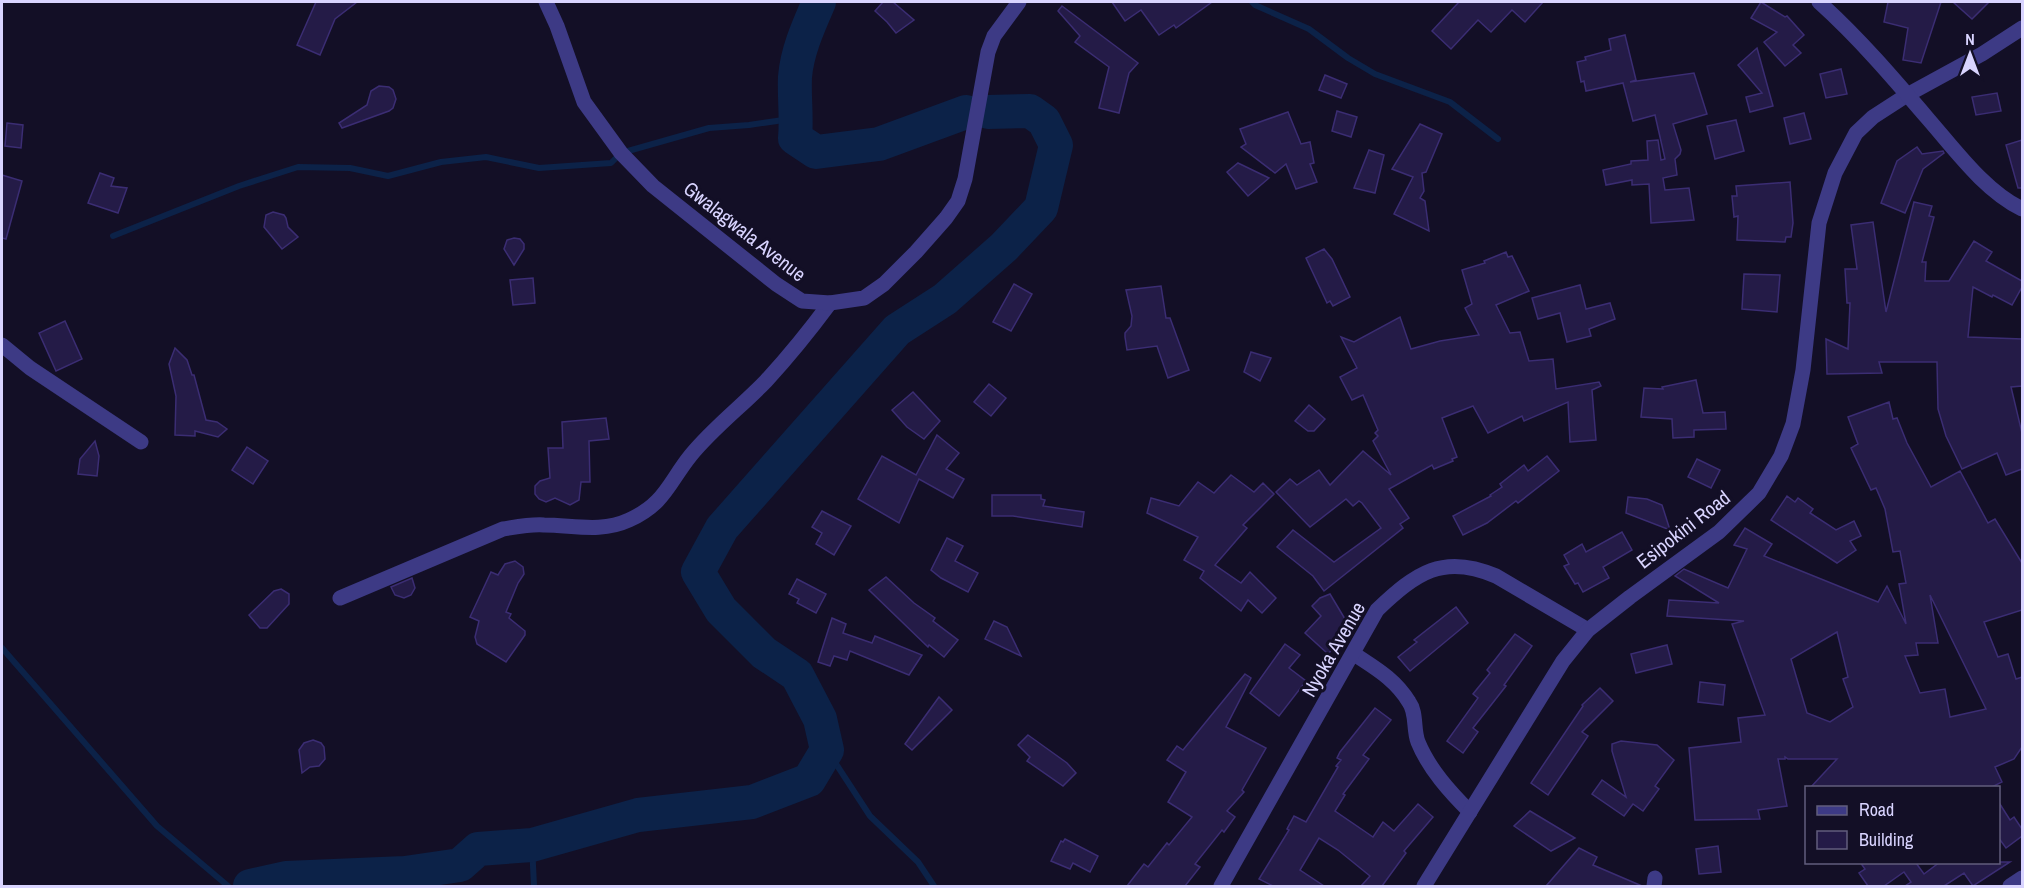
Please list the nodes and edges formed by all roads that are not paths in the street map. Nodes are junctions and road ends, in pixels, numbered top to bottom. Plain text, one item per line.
1 (546, 2) edge
2 (1019, 2) edge
3 (1819, 2) edge
4 (2022, 28) edge
5 (1907, 94) junction
6 (2022, 209) edge
7 (830, 303) junction
8 (2, 345) edge
9 (141, 442) dead end
10 (340, 598) dead end
11 (1588, 630) junction
12 (1354, 654) junction
13 (1470, 812) junction
14 (2022, 878) edge
15 (1221, 886) edge
16 (1424, 886) edge
17 (2010, 886) edge

1 - 7 street, Gwalagwala Avenue
2 - 7 street, Gwalagwala Avenue
3 - 5 street
4 - 5 street, Esipokini Road
5 - 6 street
5 - 11 street, Esipokini Road
7 - 10 street
8 - 9 street
11 - 12 street, Nyoka Avenue
11 - 13 street, Esipokini Road
12 - 13 street
12 - 15 street, Nyoka Avenue
13 - 16 street, Esipokini Road
14 - 17 street

